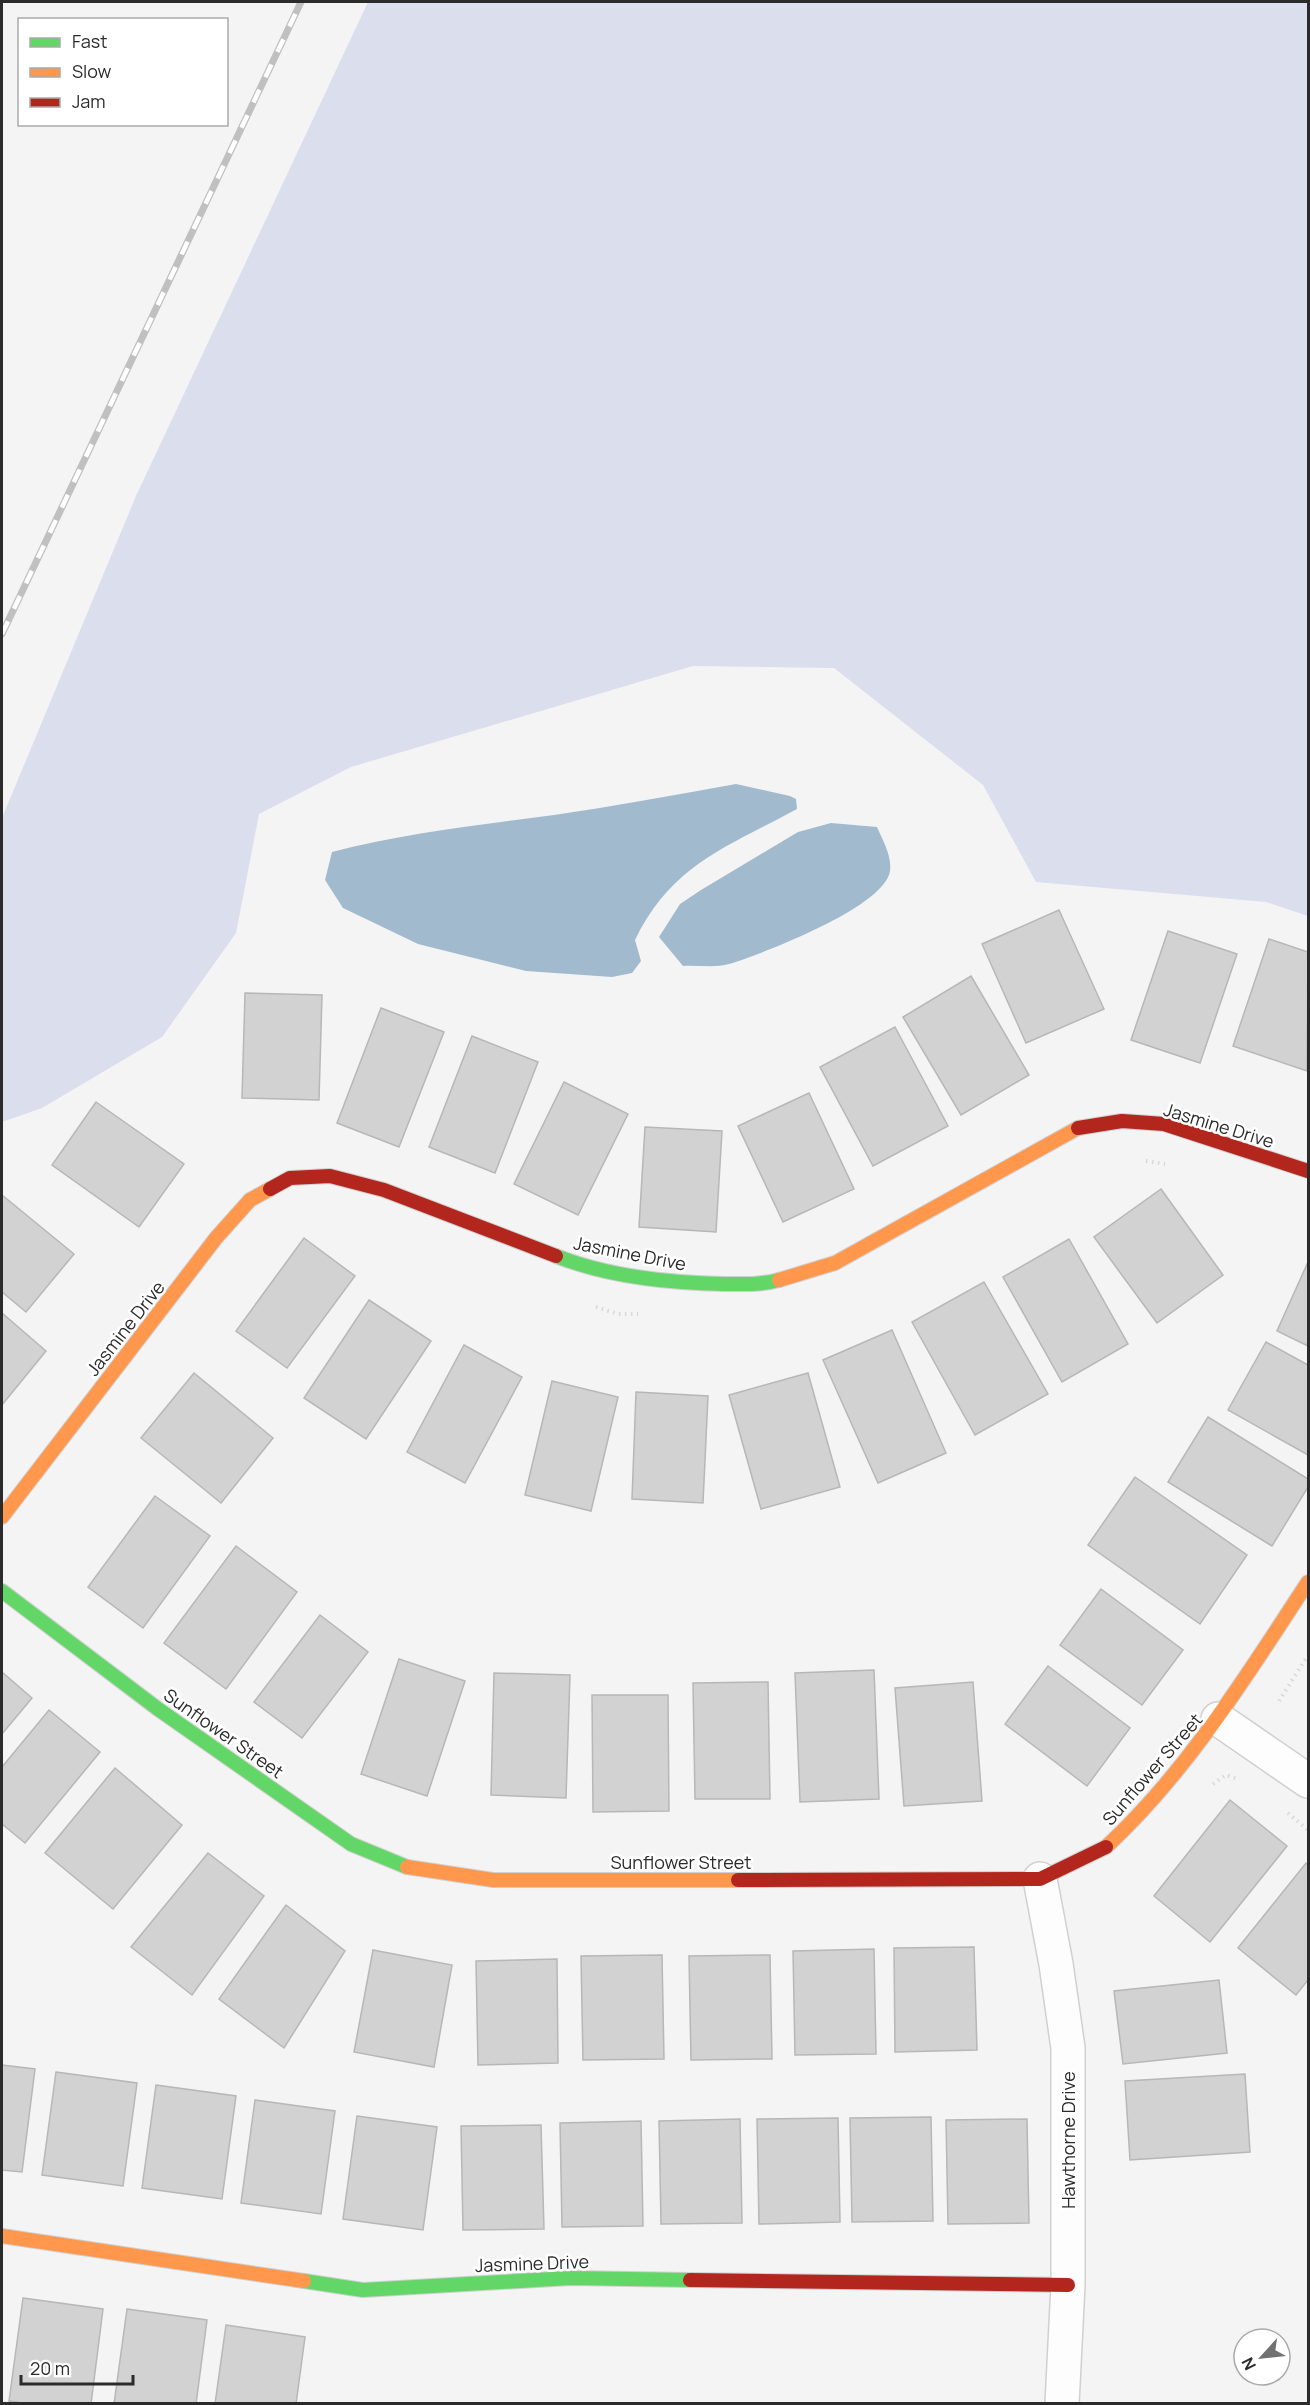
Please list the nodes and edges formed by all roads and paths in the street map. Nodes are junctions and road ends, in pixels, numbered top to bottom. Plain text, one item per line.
1 (1308, 1171) edge
2 (2, 1518) edge
3 (1308, 1582) edge
4 (2, 1592) edge
5 (1308, 1655) edge
6 (1279, 1701) dead end
7 (1218, 1719) junction
8 (1245, 1780) dead end
9 (1308, 1781) edge
10 (1212, 1785) dead end
11 (1285, 1810) dead end
12 (1308, 1830) edge
13 (1040, 1879) junction
14 (2, 2236) edge
15 (1068, 2285) junction
16 (1062, 2403) edge

1 - 2 street, Jasmine Drive
3 - 7 street, Sunflower Street
4 - 13 street, Sunflower Street
5 - 6 path
7 - 9 street
7 - 13 street, Sunflower Street
8 - 10 path
11 - 12 path
13 - 15 street, Hawthorne Drive
14 - 15 street, Jasmine Drive
15 - 16 street, Hawthorne Drive

